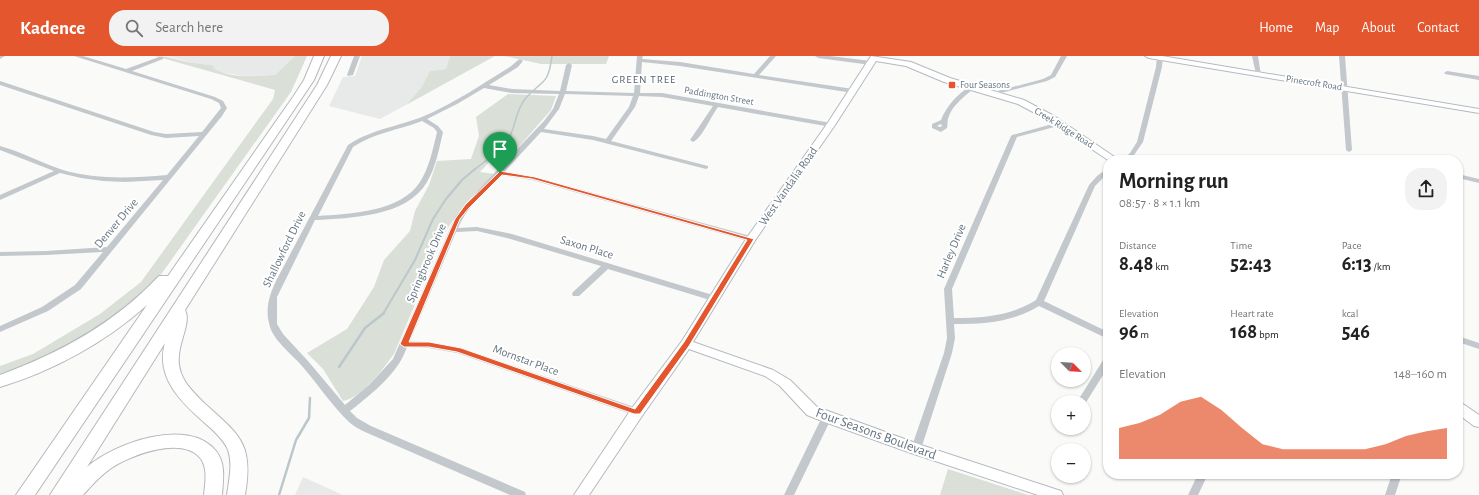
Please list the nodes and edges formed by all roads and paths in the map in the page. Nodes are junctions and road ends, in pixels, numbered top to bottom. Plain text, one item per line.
1 (77, 56) edge
2 (319, 56) edge
3 (336, 56) edge
4 (357, 56) edge
5 (773, 56) edge
6 (818, 56) edge
7 (890, 56) edge
8 (1064, 56) edge
9 (1149, 56) edge
10 (1255, 56) edge
11 (1342, 56) edge
12 (1160, 57) edge
13 (160, 58) dead end
14 (640, 58) edge
15 (874, 59) edge
16 (520, 61) dead end
17 (908, 64) junction
18 (569, 65) dead end
19 (127, 71) junction
20 (1447, 73) dead end
21 (1259, 74) junction
22 (350, 75) dead end
23 (755, 76) junction
24 (1479, 78) edge
25 (0, 83) edge
26 (484, 86) junction
27 (972, 87) junction
28 (1343, 88) junction
29 (853, 91) junction
30 (561, 93) junction
31 (994, 93) junction
32 (637, 94) junction
33 (716, 105) junction
34 (1479, 111) edge
35 (422, 119) junction
36 (944, 121) dead end
37 (1060, 124) junction
38 (831, 125) junction
39 (540, 130) junction
40 (204, 134) junction
41 (693, 140) dead end
42 (608, 141) junction
43 (0, 148) edge
44 (1349, 150) dead end
45 (7, 151) junction
46 (0, 154) edge
47 (1106, 155) edge
48 (1131, 155) edge
49 (706, 167) dead end
50 (59, 171) junction
51 (500, 173) junction
52 (1103, 174) edge
53 (170, 177) junction
54 (1463, 177) edge
55 (1479, 181) edge
56 (0, 198) edge
57 (312, 218) junction
58 (212, 223) junction
59 (453, 230) junction
60 (751, 239) junction
61 (110, 249) junction
62 (0, 254) edge
63 (606, 266) junction
64 (576, 294) dead end
65 (713, 298) junction
66 (1039, 302) junction
67 (178, 309) junction
68 (951, 321) junction
69 (0, 329) edge
70 (1103, 334) edge
71 (1463, 341) edge
72 (404, 344) junction
73 (686, 344) junction
74 (1479, 346) edge
75 (1103, 367) edge
76 (0, 381) edge
77 (1086, 395) edge
78 (344, 410) junction
79 (1463, 411) edge
80 (637, 412) junction
81 (827, 417) junction
82 (1479, 422) edge
83 (916, 449) junction
84 (1201, 479) edge
85 (1395, 479) edge
86 (25, 495) edge
87 (59, 495) edge
88 (72, 495) edge
89 (213, 495) edge
90 (236, 495) edge
91 (521, 495) edge
92 (581, 495) edge
93 (788, 495) edge
94 (1056, 495) edge
95 (1193, 495) edge
96 (1390, 495) edge

1 - 19 street
2 - 58 highway
3 - 67 highway
4 - 22 street
5 - 23 street
6 - 15 street
7 - 17 main road
8 - 31 street
9 - 12 main road, Pinecroft Road
10 - 21 street
11 - 28 street
12 - 21 main road, Pinecroft Road
12 - 48 street
13 - 19 street
14 - 23 street
14 - 32 street
15 - 17 main road, Creek Ridge Road
15 - 29 main road, West Vandalia Road
16 - 26 street, Shallowford Drive
17 - 27 main road, Creek Ridge Road
18 - 30 street, Springbrook Drive
19 - 40 street, Denver Drive
20 - 24 street
21 - 28 main road, Pinecroft Road
23 - 29 street
25 - 40 street
26 - 30 street, Paddington Street
26 - 35 street, Shallowford Drive
27 - 31 main road, Creek Ridge Road
27 - 36 street
28 - 34 main road, Pinecroft Road
28 - 44 street
29 - 38 main road, West Vandalia Road
30 - 32 street, Paddington Street
30 - 39 street, Springbrook Drive
31 - 37 main road, Creek Ridge Road
32 - 33 street, Paddington Street
32 - 42 street
33 - 38 street, Paddington Street
33 - 41 street
35 - 57 street, Shallowford Drive
35 - 57 street
37 - 47 main road, Creek Ridge Road
37 - 68 street, Harley Drive
38 - 60 main road, West Vandalia Road
39 - 42 street
39 - 51 street, Springbrook Drive
40 - 53 street, Denver Drive
42 - 49 street
43 - 45 street
45 - 46 street
45 - 50 street
50 - 53 street
50 - 56 street
51 - 59 street, Springbrook Drive
51 - 60 street
52 - 66 street
53 - 61 street, Denver Drive
54 - 55 street
57 - 78 street, Shallowford Drive
58 - 76 highway
58 - 86 highway
59 - 63 street, Saxon Place
59 - 72 street, Springbrook Drive
60 - 65 main road, West Vandalia Road
61 - 62 street
61 - 69 street, Denver Drive
63 - 64 street
63 - 65 street, Saxon Place
65 - 73 main road, West Vandalia Road
66 - 68 street
66 - 70 street
67 - 87 highway
67 - 90 highway
68 - 83 street, Harley Drive
71 - 74 street
72 - 78 street, Springbrook Drive
72 - 80 street, Mornstar Place
73 - 80 main road, West Vandalia Road
73 - 81 main road, Four Seasons Boulevard
75 - 77 street
78 - 91 street, Shallowford Drive
79 - 82 main road
80 - 92 main road, West Vandalia Road
81 - 83 main road, Four Seasons Boulevard
81 - 93 street
83 - 94 main road, Four Seasons Boulevard
84 - 95 street
85 - 96 street
88 - 89 highway

